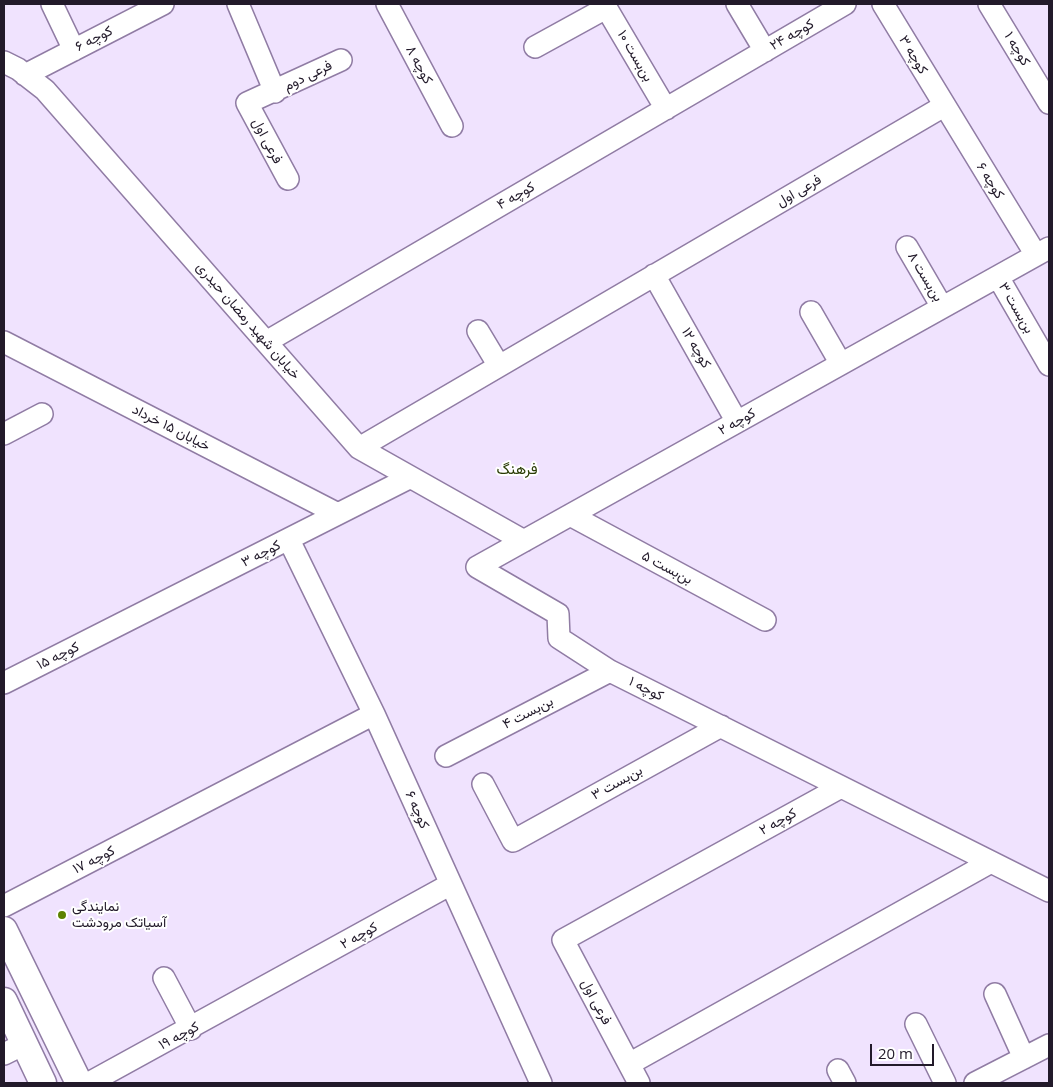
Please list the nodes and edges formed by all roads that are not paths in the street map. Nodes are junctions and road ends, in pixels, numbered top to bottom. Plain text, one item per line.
1 (52, 4) edge
2 (161, 4) edge
3 (238, 4) edge
4 (387, 4) edge
5 (737, 4) edge
6 (845, 4) edge
7 (883, 4) edge
8 (989, 4) edge
9 (605, 6) edge
10 (535, 47) dead end
11 (74, 50) junction
12 (765, 51) junction
13 (341, 60) dead end
14 (13, 71) edge
15 (275, 92) junction
16 (1048, 96) edge
17 (944, 106) junction
18 (666, 109) junction
19 (452, 126) dead end
20 (288, 179) dead end
21 (907, 247) dead end
22 (1042, 251) edge
23 (654, 275) junction
24 (998, 277) junction
25 (942, 307) junction
26 (811, 312) dead end
27 (478, 331) dead end
28 (4, 342) edge
29 (266, 342) junction
30 (841, 364) junction
31 (1049, 365) edge
32 (500, 366) junction
33 (42, 414) dead end
34 (737, 422) junction
35 (4, 434) edge
36 (359, 448) junction
37 (409, 478) junction
38 (338, 514) junction
39 (570, 515) junction
40 (289, 540) junction
41 (524, 540) junction
42 (477, 567) joint
43 (765, 620) dead end
44 (112, 630) joint
45 (610, 670) junction
46 (4, 683) edge
47 (374, 714) junction
48 (721, 726) junction
49 (446, 756) dead end
50 (483, 784) dead end
51 (842, 787) junction
52 (991, 862) junction
53 (451, 884) junction
54 (1049, 891) edge
55 (4, 906) edge
56 (4, 930) edge
57 (563, 940) joint
58 (12, 967) edge
59 (164, 978) dead end
60 (267, 987) joint
61 (995, 994) dead end
62 (4, 1001) edge
63 (916, 1024) dead end
64 (191, 1029) junction
65 (1049, 1045) edge
66 (14, 1049) edge
67 (1024, 1058) junction
68 (629, 1064) junction
69 (43, 1083) edge
70 (79, 1083) edge
71 (89, 1083) edge
72 (541, 1083) edge
73 (639, 1083) edge
74 (945, 1083) edge
75 (975, 1083) edge

1 - 11 street
2 - 11 street, کوچه ۶
3 - 15 street
4 - 19 street, کوچه ۸
5 - 12 street
6 - 12 street, کوچه ۲۴
7 - 17 street, کوچه ۳
8 - 16 street, کوچه ۱
9 - 10 street
9 - 18 street, بن‌بست ۱۰
11 - 14 street, کوچه ۶
12 - 18 street, کوچه ۴
13 - 15 street, فرعی دوم
14 - 29 street, خیابان شهید رمضان حیدری
15 - 20 street, فرعی اول
17 - 22 street, کوچه ۶
17 - 23 street, فرعی اول
18 - 29 street, کوچه ۴
21 - 25 street, بن‌بست ۸
22 - 24 street, کوچه ۲
23 - 32 street
23 - 34 street, کوچه ۱۲
24 - 25 street, کوچه ۲
24 - 31 street, بن‌بست ۳
25 - 30 street, کوچه ۲
26 - 30 street
27 - 32 street
28 - 38 street, خیابان ۱۵ خرداد
29 - 36 street, خیابان شهید رمضان حیدری
30 - 34 street, کوچه ۲
32 - 36 street
33 - 35 street
34 - 39 street, کوچه ۲
36 - 37 street, خیابان شهید رمضان حیدری
37 - 38 street, کوچه ۳
37 - 41 street, خیابان شهید رمضان حیدری
38 - 40 street, کوچه ۳
39 - 41 street, کوچه ۲
39 - 43 street, بن‌بست ۵
40 - 44 street, کوچه ۳
40 - 47 street, کوچه ۶
41 - 42 street, کوچه ۲
42 - 45 street, کوچه ۱
44 - 46 street, کوچه ۱۵
45 - 48 street, کوچه ۱
45 - 49 street, بن‌بست ۴
47 - 53 street, کوچه ۶
47 - 55 street, کوچه ۱۷
48 - 50 street, بن‌بست ۳
48 - 51 street, کوچه ۱
51 - 52 street
51 - 57 street, کوچه ۲
52 - 54 street
52 - 68 street
53 - 60 street, کوچه ۲
53 - 72 street, کوچه ۶
56 - 58 street
57 - 68 street, فرعی اول
58 - 70 street
59 - 64 street
60 - 64 street, کوچه ۱۹
61 - 67 street
62 - 66 street
63 - 74 street
64 - 71 street, کوچه ۱۹
65 - 67 street
66 - 69 street
67 - 75 street
68 - 73 street, فرعی اول

